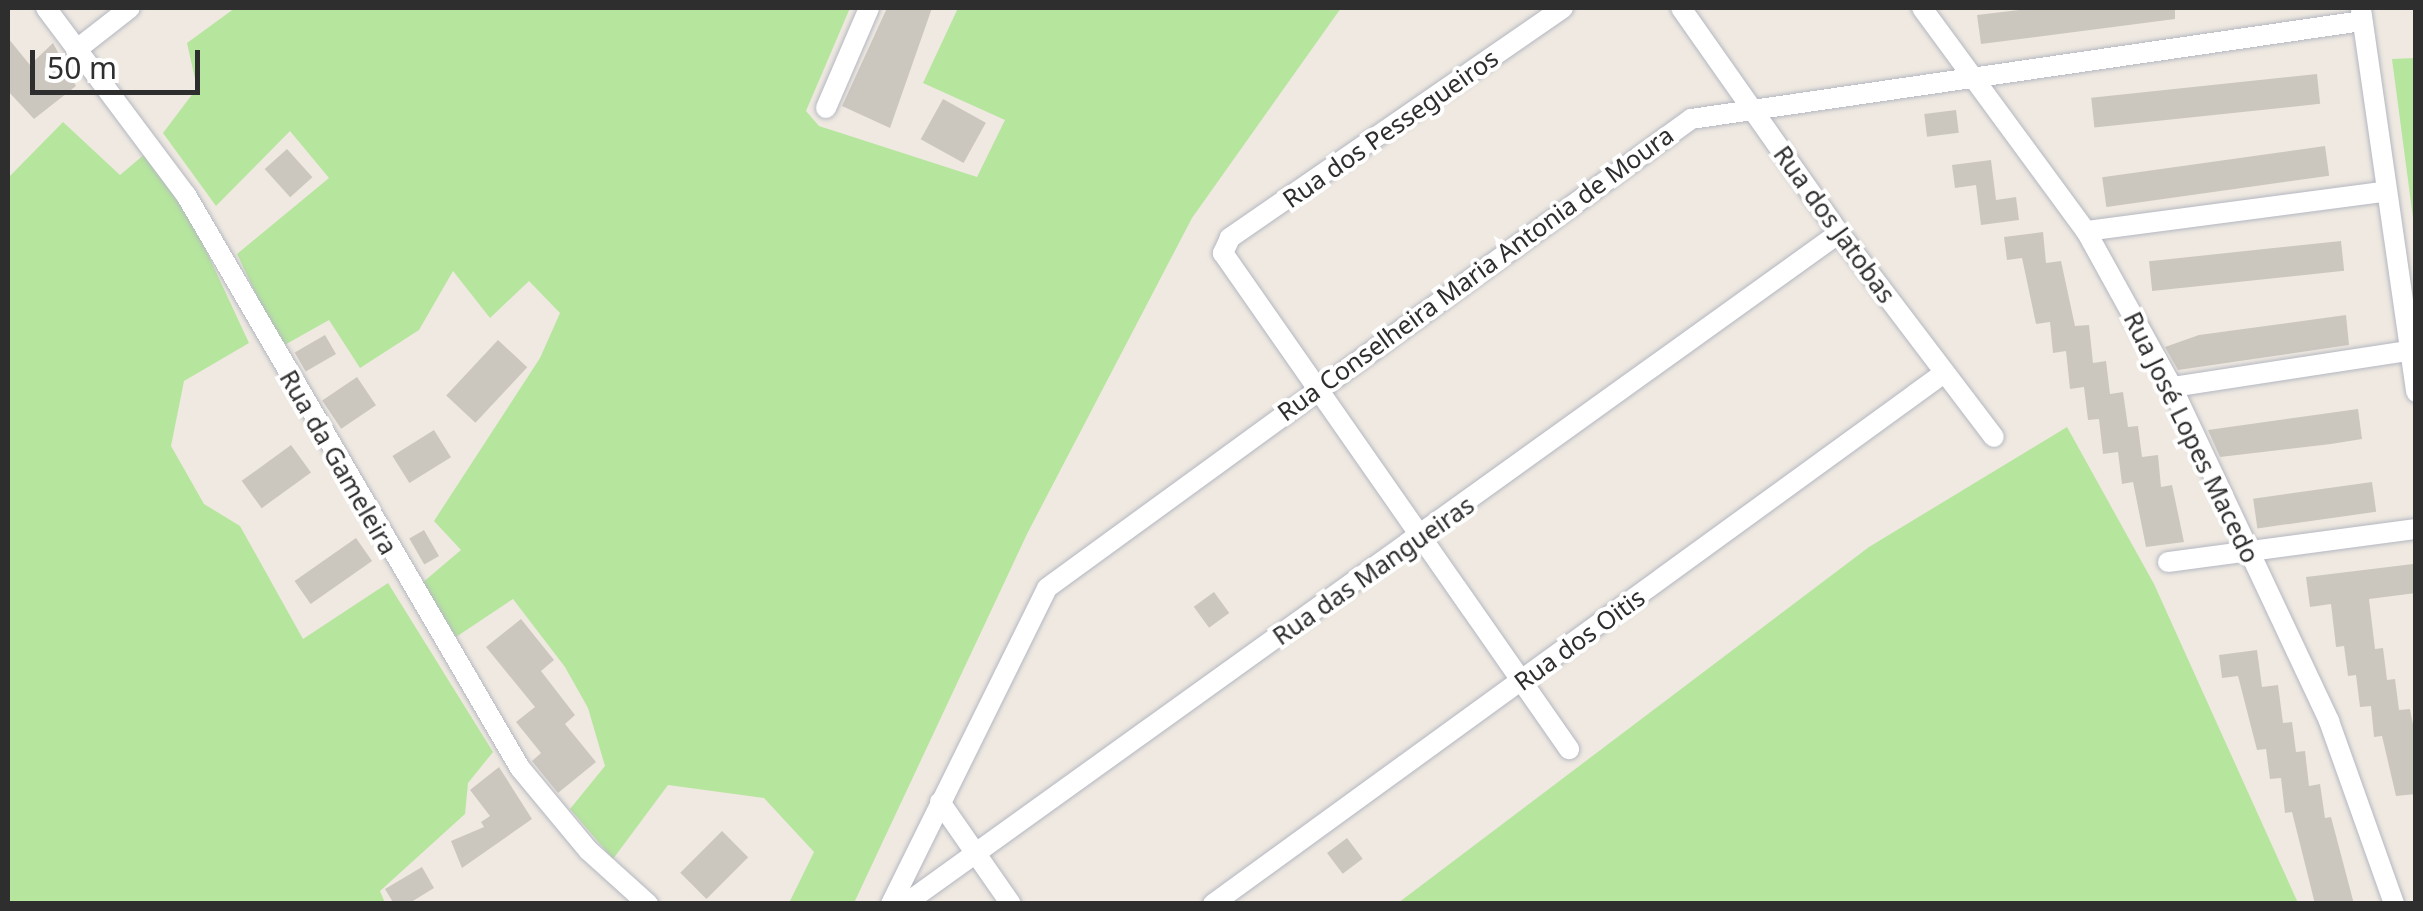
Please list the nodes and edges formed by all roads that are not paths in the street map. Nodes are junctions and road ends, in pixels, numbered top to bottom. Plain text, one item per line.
1 (46, 8) edge
2 (130, 8) edge
3 (869, 8) edge
4 (1564, 8) edge
5 (1681, 8) edge
6 (1922, 8) edge
7 (2361, 14) edge
8 (76, 50) junction
9 (1974, 75) junction
10 (826, 108) dead end
11 (1752, 109) junction
12 (2384, 192) junction
13 (2086, 231) junction
14 (1839, 233) junction
15 (2408, 351) junction
16 (1944, 373) junction
17 (2172, 387) junction
18 (1313, 388) junction
19 (2416, 392) edge
20 (1994, 436) dead end
21 (2416, 530) edge
22 (1419, 538) junction
23 (2250, 553) junction
24 (2168, 562) dead end
25 (1521, 682) junction
26 (1569, 749) dead end
27 (940, 802) junction
28 (974, 851) junction
29 (648, 904) edge
30 (891, 904) edge
31 (905, 904) edge
32 (1011, 904) edge
33 (1213, 904) edge
34 (2394, 904) edge

1 - 8 street, Rua da Gameleira
2 - 8 street
3 - 10 street
4 - 18 street, Rua dos Pessegueiros
5 - 11 street, Rua dos Jatobas
6 - 9 street, Rua José Lopes Macedo
7 - 9 street, Rua Conselheira Maria Antonia de Moura
7 - 12 street
8 - 29 street, Rua da Gameleira
9 - 11 street, Rua Conselheira Maria Antonia de Moura
9 - 13 street, Rua José Lopes Macedo
11 - 14 street, Rua dos Jatobas
11 - 18 street, Rua Conselheira Maria Antonia de Moura
12 - 13 street
12 - 15 street
13 - 17 street, Rua José Lopes Macedo
14 - 16 street, Rua dos Jatobas
14 - 22 street, Rua das Mangueiras
15 - 17 street
15 - 19 street
16 - 20 street, Rua dos Jatobas
16 - 25 street, Rua dos Oitis
17 - 23 street, Rua José Lopes Macedo
18 - 22 street
18 - 27 street, Rua Conselheira Maria Antonia de Moura
21 - 23 street
22 - 25 street
22 - 28 street, Rua das Mangueiras
23 - 24 street
23 - 34 street, Rua José Lopes Macedo
25 - 26 street
25 - 33 street, Rua dos Oitis
27 - 28 street
27 - 30 street, Rua Conselheira Maria Antonia de Moura
28 - 31 street, Rua das Mangueiras
28 - 32 street

